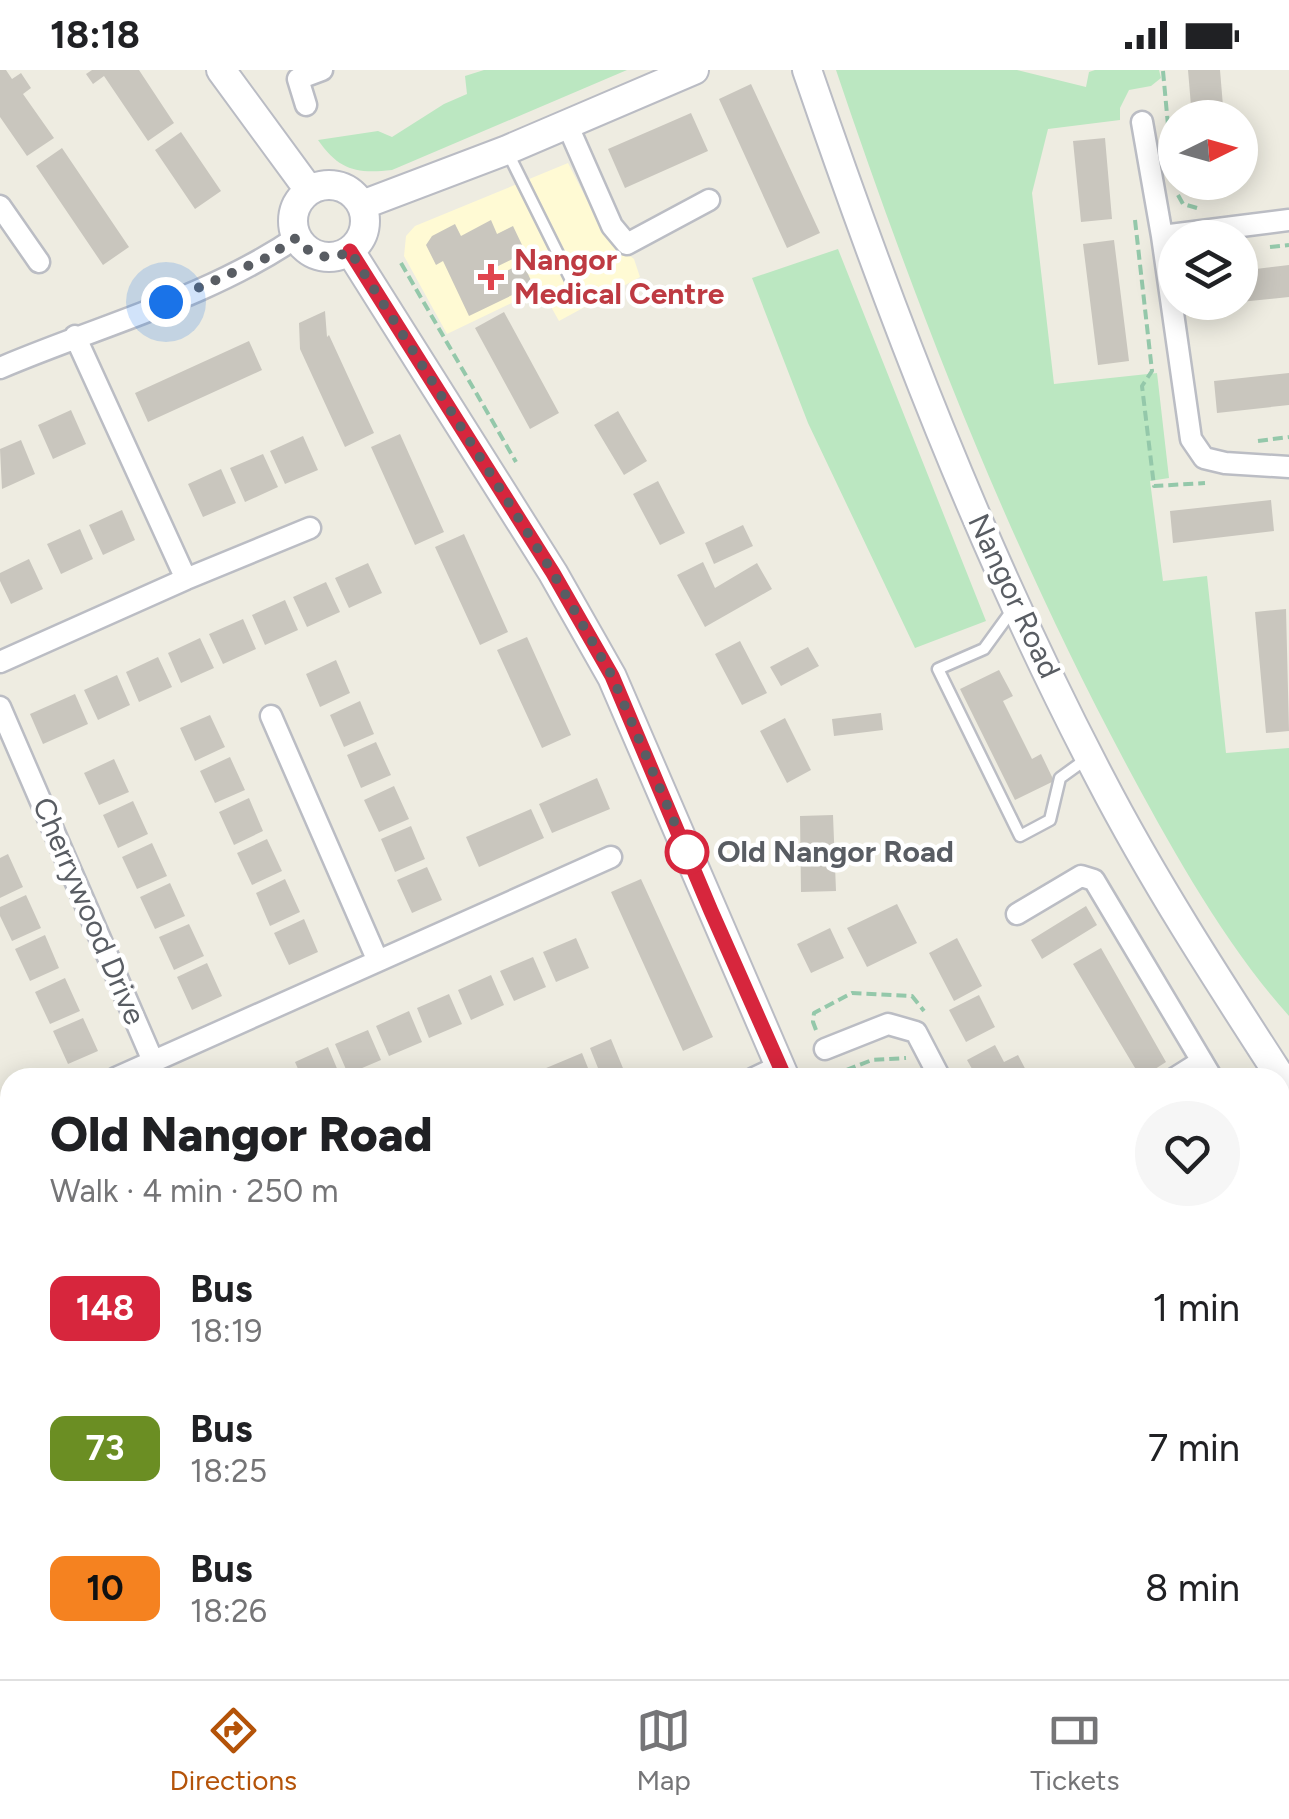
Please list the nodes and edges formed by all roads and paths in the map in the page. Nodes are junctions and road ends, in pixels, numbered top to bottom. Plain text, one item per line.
1 (220, 70) edge
2 (322, 70) edge
3 (694, 70) edge
4 (808, 70) edge
5 (1164, 72) edge
6 (1166, 100) edge
7 (306, 105) dead end
8 (1142, 122) dead end
9 (567, 124) junction
10 (507, 150) junction
11 (309, 190) junction
12 (709, 200) dead end
13 (1181, 200) edge
14 (362, 204) junction
15 (0, 206) edge
16 (1204, 210) dead end
17 (1159, 220) edge
18 (1289, 220) edge
19 (1258, 224) edge
20 (296, 238) junction
21 (350, 251) junction
22 (39, 262) dead end
23 (580, 298) dead end
24 (1174, 320) edge
25 (75, 336) junction
26 (0, 368) edge
27 (1289, 438) edge
28 (1254, 442) dead end
29 (1289, 467) edge
30 (310, 528) dead end
31 (186, 578) junction
32 (1015, 606) junction
33 (0, 662) edge
34 (0, 707) edge
35 (271, 716) dead end
36 (1090, 757) junction
37 (611, 857) dead end
38 (1017, 914) dead end
39 (377, 960) junction
40 (825, 1049) dead end
41 (153, 1061) junction
42 (138, 1068) edge
43 (771, 1068) edge
44 (935, 1068) edge
45 (1206, 1068) edge
46 (1275, 1068) edge

1 - 11 street
2 - 7 street
3 - 9 street
4 - 32 street, Nangor Road
5 - 6 path
8 - 17 street
9 - 10 street
9 - 12 street
10 - 14 street
10 - 23 lane
11 - 14 street
11 - 20 street
13 - 16 path
14 - 21 street
15 - 22 street
18 - 19 street
20 - 21 street
20 - 25 street
21 - 43 street
24 - 29 street
25 - 26 street
25 - 31 street
27 - 28 path
30 - 31 street
31 - 33 street
32 - 36 street, Nangor Road
32 - 36 lane
34 - 41 street, Cherrywood Drive
35 - 39 street
36 - 46 street, Nangor Road
37 - 39 street, Cherrywood Drive
38 - 45 street
39 - 41 street, Cherrywood Drive
40 - 44 street
41 - 42 street, Cherrywood Drive

